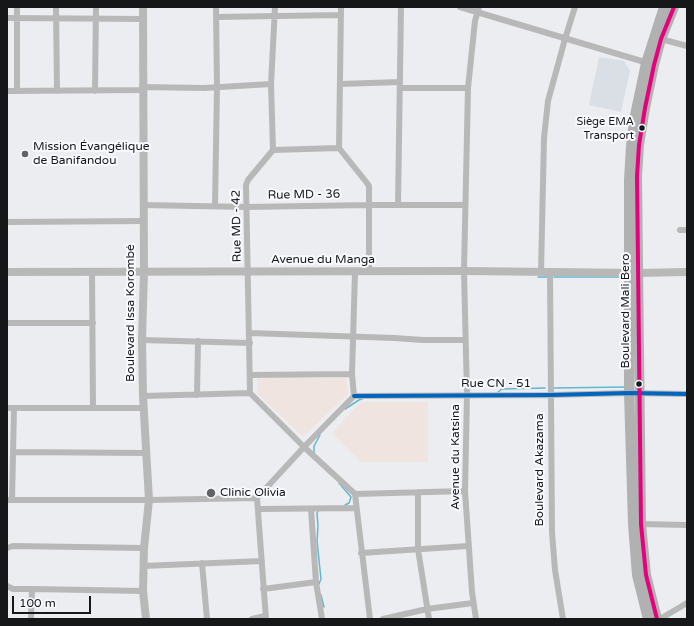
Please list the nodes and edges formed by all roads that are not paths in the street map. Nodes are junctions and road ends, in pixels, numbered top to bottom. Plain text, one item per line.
1 (16, 7) edge
2 (56, 7) edge
3 (96, 7) edge
4 (143, 7) edge
5 (216, 7) edge
6 (275, 7) edge
7 (341, 7) edge
8 (401, 7) edge
9 (460, 7) edge
10 (575, 7) edge
11 (664, 7) edge
12 (674, 7) edge
13 (478, 10) edge
14 (342, 15) junction
15 (274, 16) junction
16 (216, 17) junction
17 (7, 18) edge
18 (16, 18) junction
19 (56, 18) junction
20 (96, 18) junction
21 (142, 19) junction
22 (565, 39) junction
23 (661, 39) junction
24 (687, 46) edge
25 (650, 64) junction
26 (271, 84) junction
27 (340, 84) junction
28 (400, 85) junction
29 (217, 87) junction
30 (468, 88) junction
31 (142, 89) junction
32 (95, 90) junction
33 (7, 91) edge
34 (17, 91) junction
35 (57, 91) junction
36 (339, 148) junction
37 (273, 150) junction
38 (143, 205) junction
39 (369, 205) junction
40 (398, 205) junction
41 (465, 205) junction
42 (215, 206) junction
43 (247, 207) junction
44 (7, 222) edge
45 (144, 222) junction
46 (680, 230) dead end
47 (687, 230) edge
48 (249, 271) junction
49 (464, 271) junction
50 (7, 272) edge
51 (92, 272) junction
52 (144, 272) junction
53 (355, 272) junction
54 (369, 272) junction
55 (541, 272) junction
56 (550, 272) junction
57 (687, 272) edge
58 (635, 273) junction
59 (7, 323) edge
60 (93, 323) junction
61 (250, 333) junction
62 (354, 336) junction
63 (142, 340) junction
64 (465, 340) junction
65 (198, 341) junction
66 (250, 343) junction
67 (352, 374) junction
68 (250, 375) junction
69 (250, 393) junction
70 (634, 393) junction
71 (687, 394) edge
72 (197, 395) junction
73 (467, 395) junction
74 (551, 395) junction
75 (143, 396) junction
76 (354, 396) junction
77 (10, 408) edge
78 (94, 408) junction
79 (144, 408) junction
80 (304, 447) junction
81 (13, 452) junction
82 (146, 454) junction
83 (465, 491) junction
84 (418, 492) junction
85 (355, 494) junction
86 (257, 498) junction
87 (9, 500) edge
88 (148, 500) junction
89 (356, 508) junction
90 (259, 509) junction
91 (311, 509) junction
92 (637, 524) junction
93 (687, 525) edge
94 (468, 546) junction
95 (7, 548) edge
96 (144, 548) junction
97 (418, 549) junction
98 (361, 553) junction
99 (262, 561) junction
100 (202, 563) junction
101 (143, 566) junction
102 (316, 582) junction
103 (7, 586) edge
104 (32, 589) junction
105 (263, 589) junction
106 (143, 591) junction
107 (473, 603) junction
108 (687, 603) edge
109 (427, 609) junction
110 (266, 618) edge
111 (31, 619) edge
112 (146, 619) edge
113 (207, 619) edge
114 (252, 619) edge
115 (322, 619) edge
116 (370, 619) edge
117 (383, 619) edge
118 (429, 619) edge
119 (476, 619) edge
120 (563, 619) edge
121 (648, 619) edge
122 (656, 619) edge
123 (660, 619) edge

1 - 18 street
2 - 19 street
3 - 20 street
4 - 21 street, Boulevard Issa Korombé
5 - 16 street
6 - 15 street
7 - 14 street
8 - 28 street
9 - 13 street
10 - 22 street
11 - 25 main road, Boulevard Mali Bero
12 - 23 main road, Boulevard Mali Bero
13 - 22 street
13 - 30 street, Avenue du Katsina
14 - 15 street
14 - 27 street
15 - 16 street
15 - 26 street
16 - 29 street
17 - 18 street
18 - 19 street
18 - 34 street
19 - 20 street
19 - 35 street
20 - 21 street
20 - 32 street
21 - 31 street, Boulevard Issa Korombé
22 - 25 street
22 - 55 street
23 - 24 street
23 - 25 main road, Boulevard Mali Bero
25 - 58 main road, Boulevard Mali Bero
26 - 29 street
26 - 37 street
27 - 28 street
27 - 36 street
28 - 30 street
28 - 40 street
29 - 31 street
29 - 42 street
30 - 41 street, Avenue du Katsina
31 - 32 street
31 - 38 street, Boulevard Issa Korombé
32 - 35 street
33 - 34 street
34 - 35 street
36 - 37 street
36 - 39 street
37 - 43 street, Rue MD - 42
38 - 42 street, Rue MD - 36
38 - 45 street, Boulevard Issa Korombé
39 - 40 street, Rue MD - 36
39 - 43 street, Rue MD - 36
39 - 54 street
40 - 41 street, Rue MD - 36
41 - 49 street, Avenue du Katsina
42 - 43 street, Rue MD - 36
43 - 48 street, Rue MD - 42
44 - 45 street
45 - 52 street, Boulevard Issa Korombé
46 - 47 street
48 - 52 street, Avenue du Manga
48 - 53 street, Avenue du Manga
48 - 61 street, Rue MD - 42
49 - 54 street, Avenue du Manga
49 - 55 street, Avenue du Manga
49 - 64 street, Avenue du Katsina
50 - 51 street, Avenue du Manga
51 - 52 street, Avenue du Manga
51 - 60 street
52 - 63 street, Boulevard Issa Korombé
53 - 54 street, Avenue du Manga
53 - 62 street
55 - 56 street, Avenue du Manga
56 - 58 street, Avenue du Manga
56 - 74 street, Boulevard Akazama
57 - 58 street, Avenue du Manga
58 - 70 main road, Boulevard Mali Bero
59 - 60 street
60 - 78 street
61 - 62 street
61 - 66 street, Rue MD - 42
62 - 64 street
62 - 67 street
63 - 65 street
63 - 75 street, Boulevard Issa Korombé
64 - 73 street, Avenue du Katsina
65 - 66 street
65 - 72 street
66 - 68 street, Rue MD - 42
67 - 68 street
67 - 76 street
68 - 69 street, Rue MD - 42
69 - 72 street
69 - 80 street
70 - 71 street, Rue CN - 51
70 - 74 street, Rue CN - 51
70 - 92 main road, Boulevard Mali Bero
72 - 75 street
73 - 74 street, Rue CN - 51
73 - 76 street, Rue CN - 51
73 - 83 street, Avenue du Katsina
74 - 120 street, Boulevard Akazama
75 - 79 street, Boulevard Issa Korombé
76 - 80 street
77 - 78 street
77 - 81 street
78 - 79 street
79 - 82 street, Boulevard Issa Korombé
80 - 85 street
80 - 86 street
81 - 82 street
81 - 87 street
82 - 88 street, Boulevard Issa Korombé
83 - 84 street
83 - 94 street, Avenue du Katsina
84 - 85 street
84 - 97 street
85 - 89 street
86 - 88 street
86 - 90 street
87 - 88 street
88 - 96 street, Boulevard Issa Korombé
89 - 91 street
89 - 98 street
90 - 91 street
90 - 99 street
91 - 102 street
92 - 93 street
92 - 121 main road, Boulevard Mali Bero
92 - 122 main road, Boulevard Mali Bero
94 - 97 street
94 - 107 street, Avenue du Katsina
95 - 96 street
96 - 101 street, Boulevard Issa Korombé
97 - 98 street
97 - 109 street
98 - 116 street
99 - 100 street
99 - 105 street
100 - 101 street
100 - 113 street
101 - 106 street, Boulevard Issa Korombé
102 - 105 street
102 - 115 street
103 - 104 street
104 - 106 street
104 - 111 street
105 - 110 street
106 - 112 street, Boulevard Issa Korombé
107 - 109 street
107 - 119 street, Avenue du Katsina
108 - 123 street
109 - 117 street
109 - 118 street
110 - 114 street

